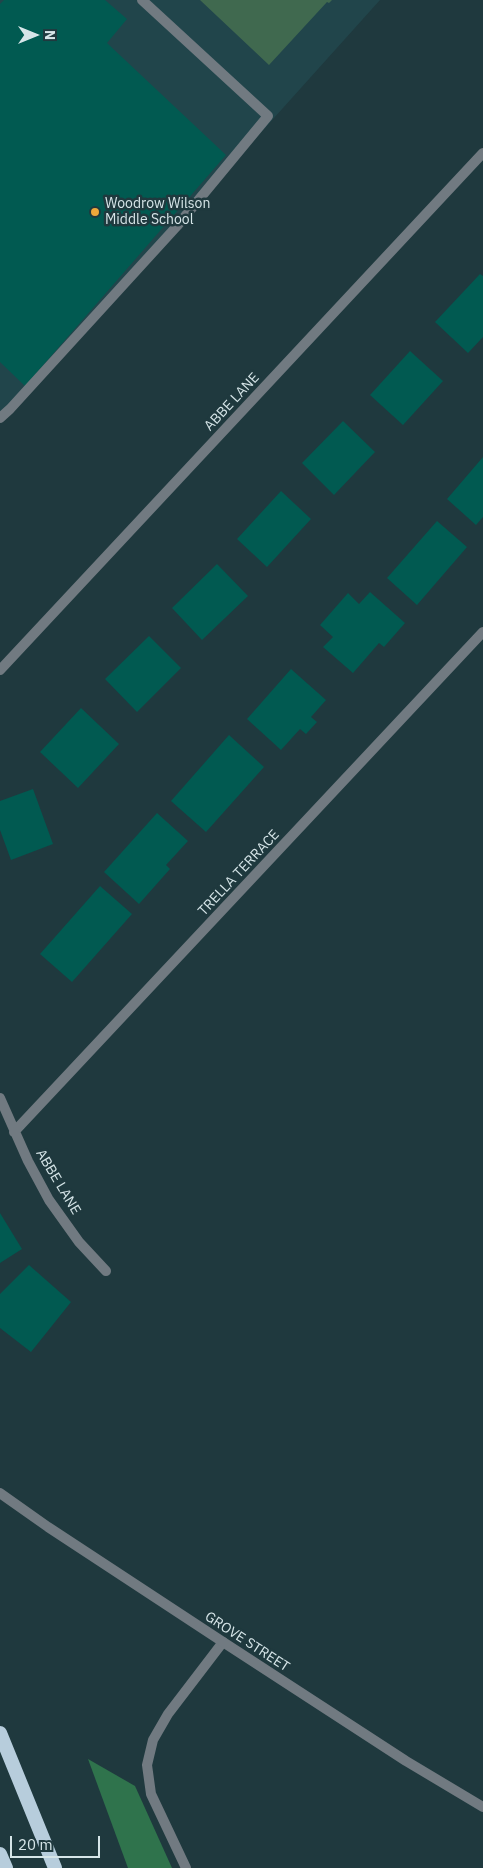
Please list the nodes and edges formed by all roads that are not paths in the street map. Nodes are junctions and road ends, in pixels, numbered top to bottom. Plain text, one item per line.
1 (142, 0) edge
2 (483, 153) edge
3 (0, 418) edge
4 (483, 632) edge
5 (0, 670) edge
6 (0, 1098) edge
7 (14, 1132) junction
8 (106, 1271) dead end
9 (0, 1493) edge
10 (223, 1642) junction
11 (0, 1733) edge
12 (483, 1807) edge
13 (0, 1854) edge
14 (6, 1868) edge
15 (55, 1868) edge
16 (186, 1868) edge

1 - 3 street
2 - 5 street, ABBE LANE
4 - 7 street, TRELLA TERRACE
6 - 7 street, ABBE LANE
7 - 8 street, ABBE LANE
9 - 10 street, GROVE STREET
10 - 12 street, GROVE STREET
10 - 16 street
11 - 15 highway
13 - 14 highway

